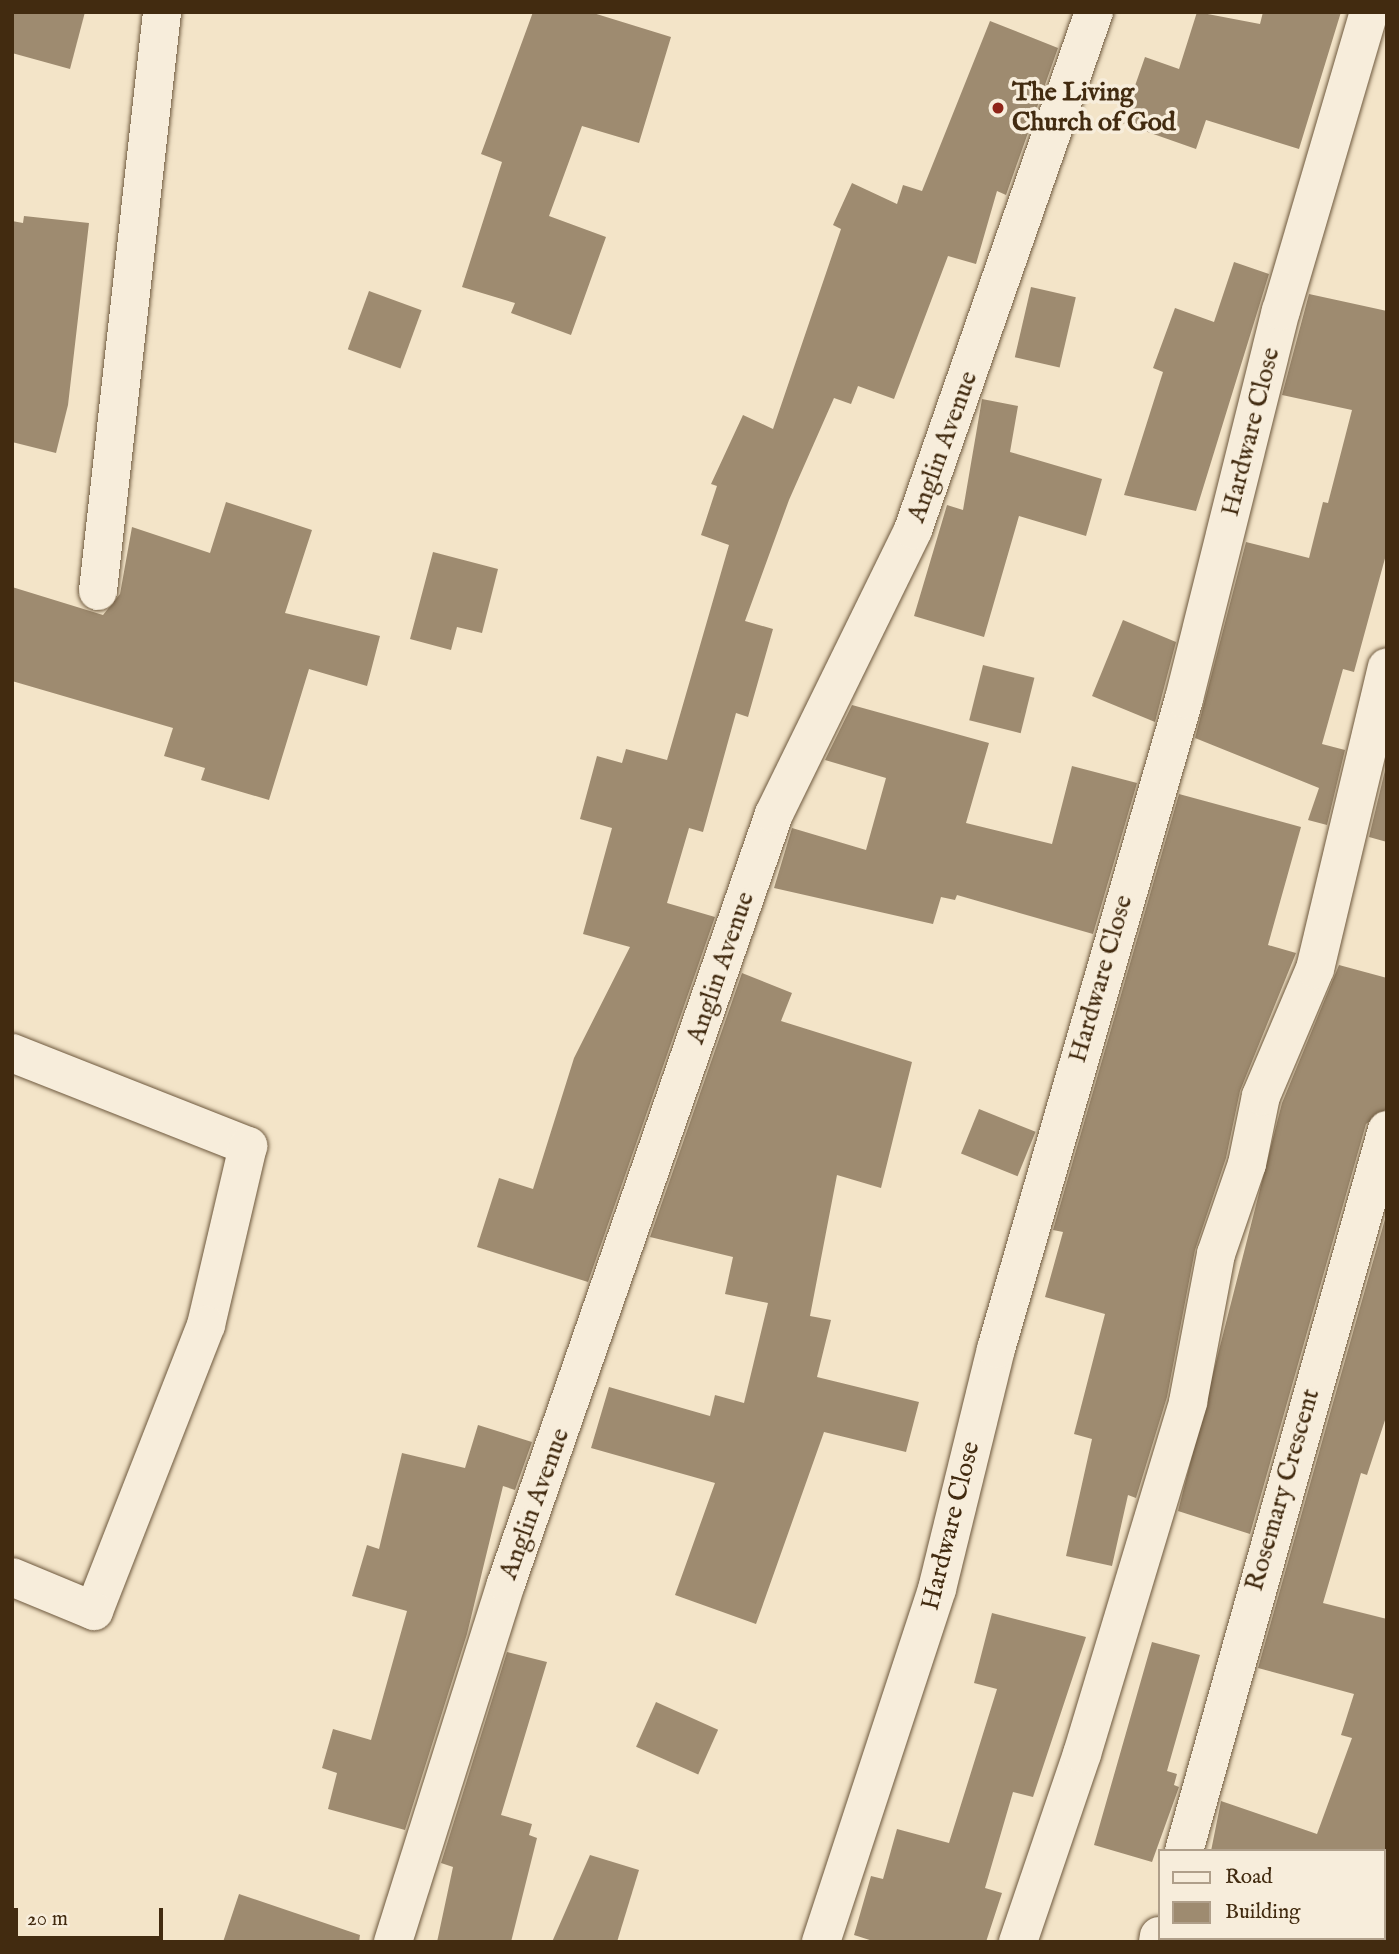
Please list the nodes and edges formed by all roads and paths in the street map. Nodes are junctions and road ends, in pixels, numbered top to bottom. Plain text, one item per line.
1 (162, 12) edge
2 (1094, 12) edge
3 (1368, 12) edge
4 (98, 591) dead end
5 (1387, 667) edge
6 (12, 1053) edge
7 (1387, 1130) edge
8 (12, 1577) edge
9 (1185, 1849) edge
10 (393, 1942) edge
11 (821, 1942) edge
12 (1018, 1942) edge

1 - 4 street
2 - 10 street, Anglin Avenue
3 - 11 street, Hardware Close
5 - 12 street
6 - 8 street
7 - 9 street, Rosemary Crescent

